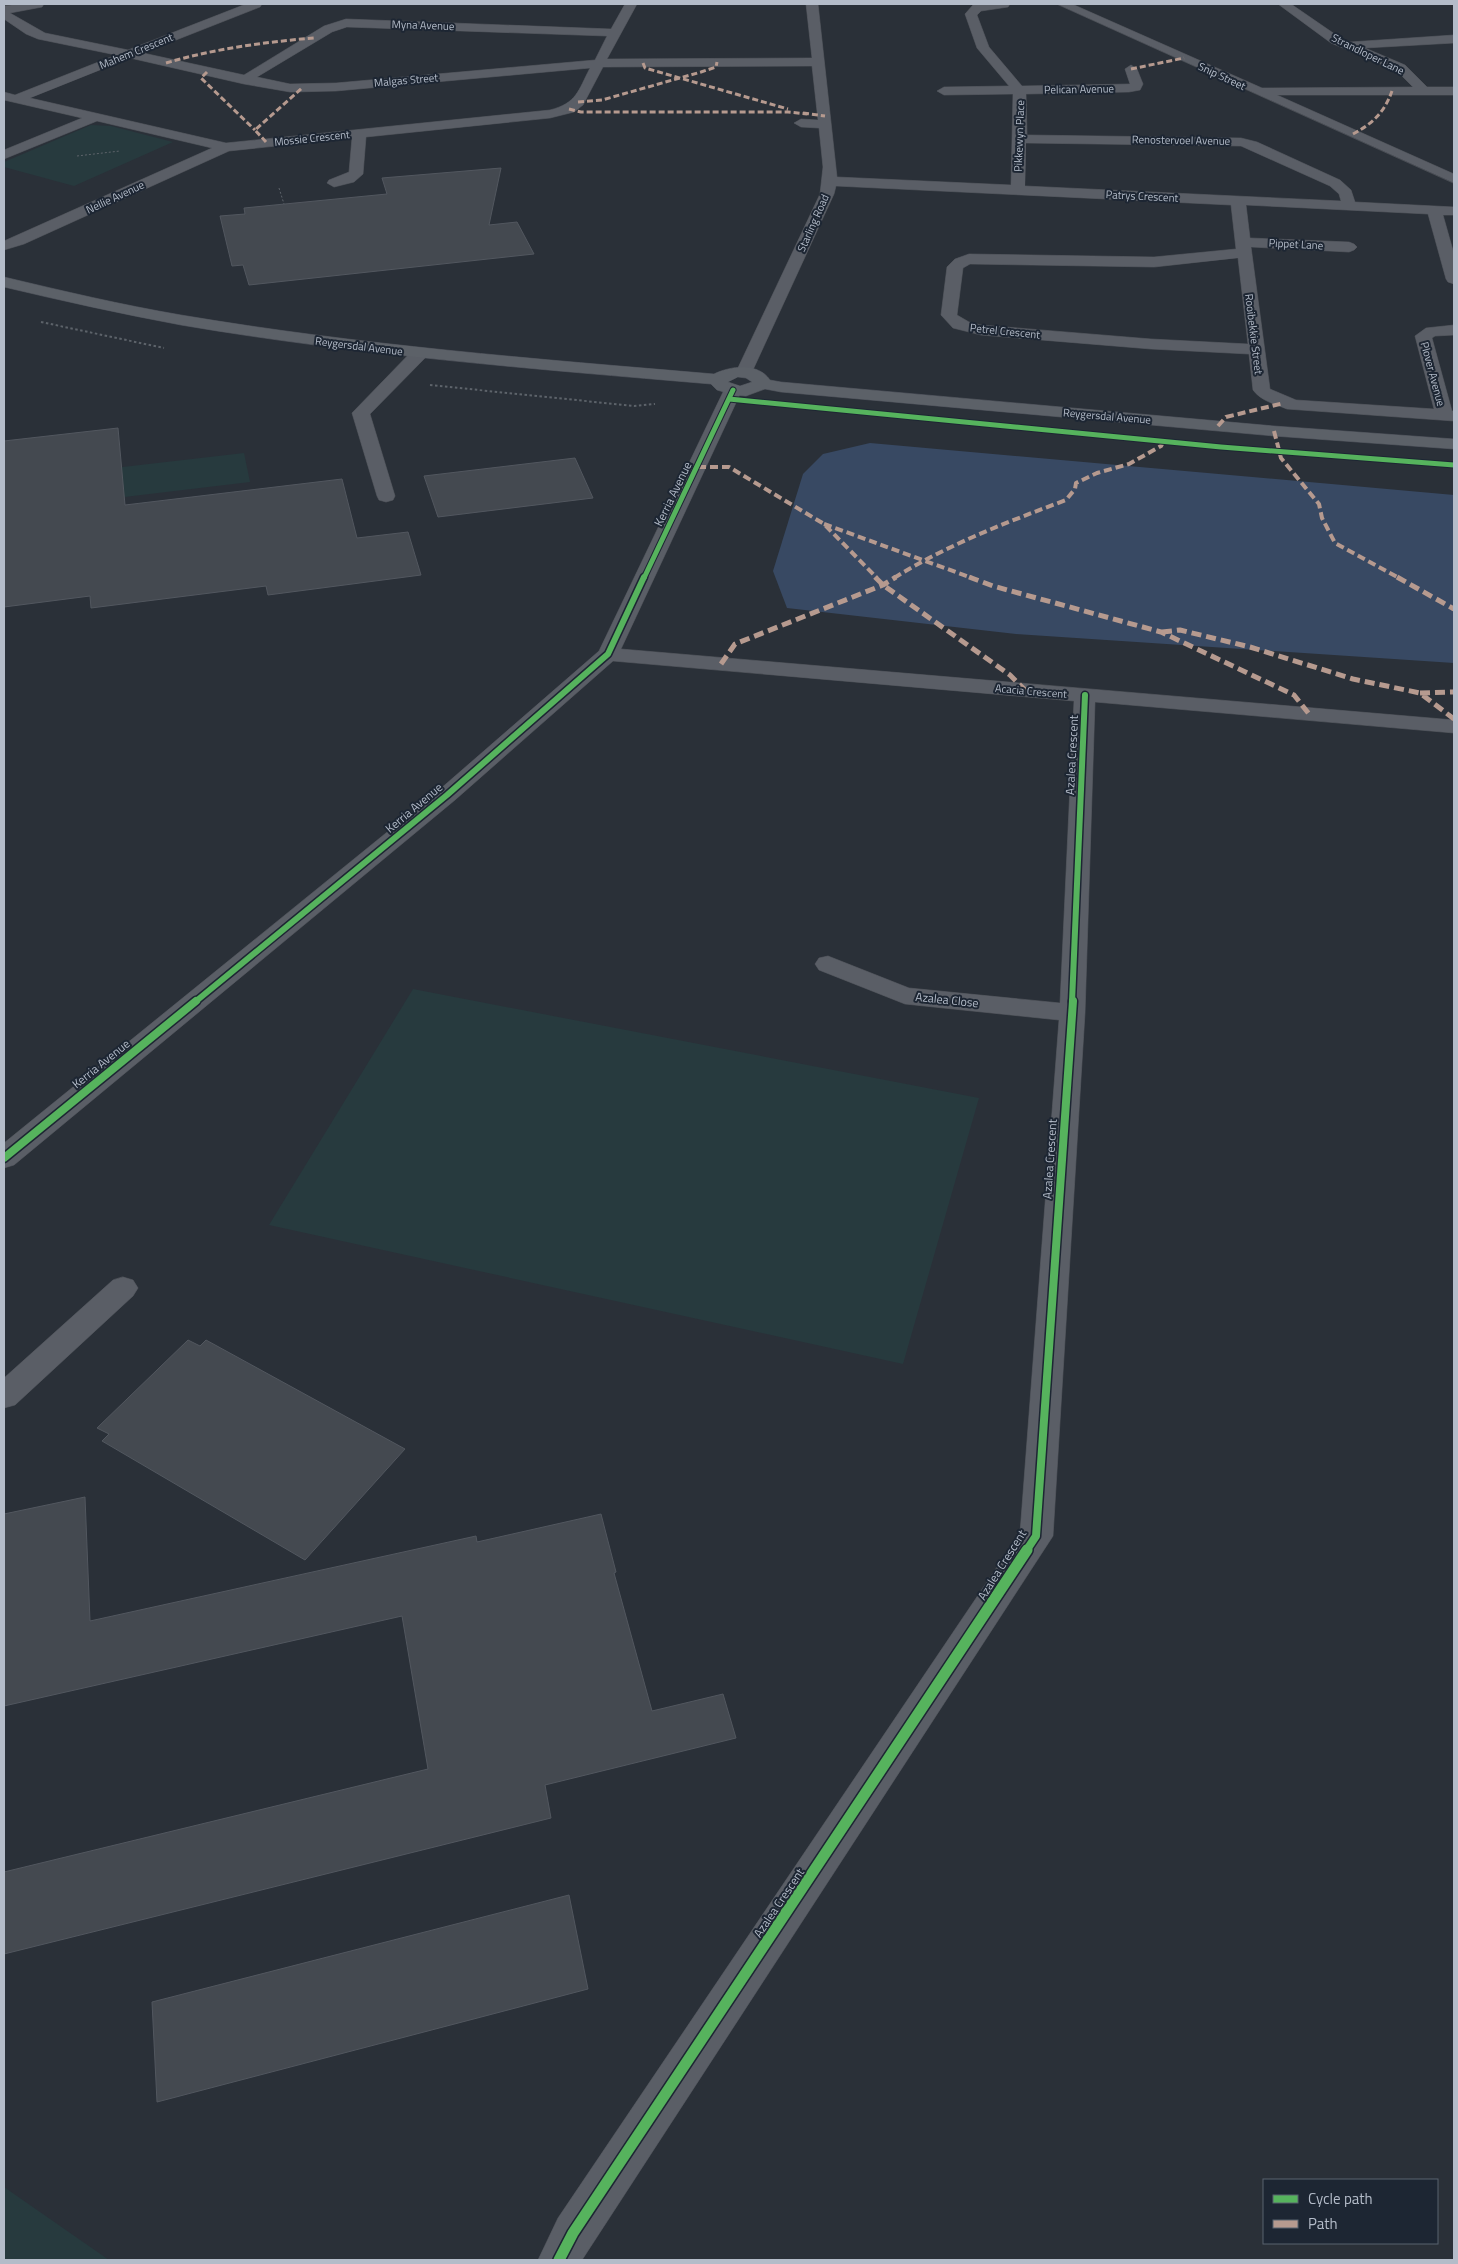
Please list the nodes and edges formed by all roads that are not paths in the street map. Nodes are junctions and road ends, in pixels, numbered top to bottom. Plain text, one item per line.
1 (38, 4) edge
2 (256, 4) edge
3 (631, 4) edge
4 (812, 4) edge
5 (1004, 4) edge
6 (1063, 4) edge
7 (1284, 4) edge
8 (4, 12) edge
9 (616, 33) junction
10 (1454, 39) edge
11 (1346, 45) junction
12 (128, 55) junction
13 (819, 62) junction
14 (599, 63) junction
15 (1131, 69) dead end
16 (244, 80) junction
17 (1019, 90) junction
18 (944, 91) dead end
19 (1255, 91) junction
20 (1424, 91) junction
21 (1454, 91) edge
22 (10, 98) edge
23 (96, 117) junction
24 (801, 123) dead end
25 (826, 124) junction
26 (359, 133) junction
27 (1019, 140) junction
28 (226, 147) junction
29 (4, 155) edge
30 (1454, 179) edge
31 (830, 181) junction
32 (334, 183) dead end
33 (1018, 190) junction
34 (1238, 201) junction
35 (1349, 206) junction
36 (1434, 211) junction
37 (1454, 211) edge
38 (4, 246) edge
39 (1349, 247) dead end
40 (1244, 248) junction
41 (1454, 279) edge
42 (4, 282) edge
43 (1454, 330) edge
44 (1256, 349) junction
45 (420, 353) junction
46 (732, 381) junction
47 (1449, 416) edge
48 (1454, 444) edge
49 (386, 496) dead end
50 (608, 654) junction
51 (1085, 695) junction
52 (1454, 727) edge
53 (828, 964) dead end
54 (1072, 1013) junction
55 (4, 1158) edge
56 (123, 1288) dead end
57 (4, 1396) edge
58 (559, 2260) edge

1 - 8 street
2 - 12 street, Mahem Crescent
3 - 9 street
4 - 13 street, Starling Road
5 - 17 street, Pikkewyn Place
6 - 19 street, Snip Street
7 - 11 street, Strandloper Lane
8 - 12 street, Malgas Street
9 - 14 street
9 - 16 street, Myna Avenue
10 - 11 street
11 - 20 street, Strandloper Lane
12 - 16 street, Malgas Street
12 - 22 street, Mahem Crescent
13 - 14 street, Malgas Street
13 - 25 street, Starling Road
14 - 16 street, Malgas Street
14 - 26 street, Mossie Crescent
15 - 17 street, Pelican Avenue
17 - 18 street, Pelican Avenue
17 - 27 street, Pikkewyn Place
19 - 20 street, Snip Street
19 - 30 street
20 - 21 street, Snip Street
22 - 23 street, Mossie Crescent
23 - 28 street, Mossie Crescent
23 - 29 street
24 - 25 street
25 - 31 street, Starling Road
26 - 28 street, Mossie Crescent
26 - 32 street
27 - 33 street, Pikkewyn Place
27 - 35 street, Renostervoel Avenue
28 - 38 street, Nellie Avenue
31 - 33 street, Patrys Crescent
31 - 46 street, Starling Road
33 - 34 street, Patrys Crescent
34 - 35 street, Patrys Crescent
34 - 40 street, Rooibekkie Street
35 - 36 street, Patrys Crescent
36 - 37 street, Patrys Crescent
36 - 41 street
39 - 40 street, Pippet Lane
40 - 44 street, Rooibekkie Street
40 - 44 street, Petrel Crescent
42 - 45 main road, Reygersdal Avenue
43 - 47 street, Plover Avenue
44 - 47 street, Rooibekkie Street
45 - 46 main road, Reygersdal Avenue
45 - 49 street
46 - 48 main road, Reygersdal Avenue
46 - 50 street, Kerria Avenue
50 - 51 street, Acacia Crescent
50 - 55 street, Kerria Avenue
51 - 52 street, Acacia Crescent
51 - 54 street, Azalea Crescent
53 - 54 street, Azalea Close
54 - 58 street, Azalea Crescent
56 - 57 street

